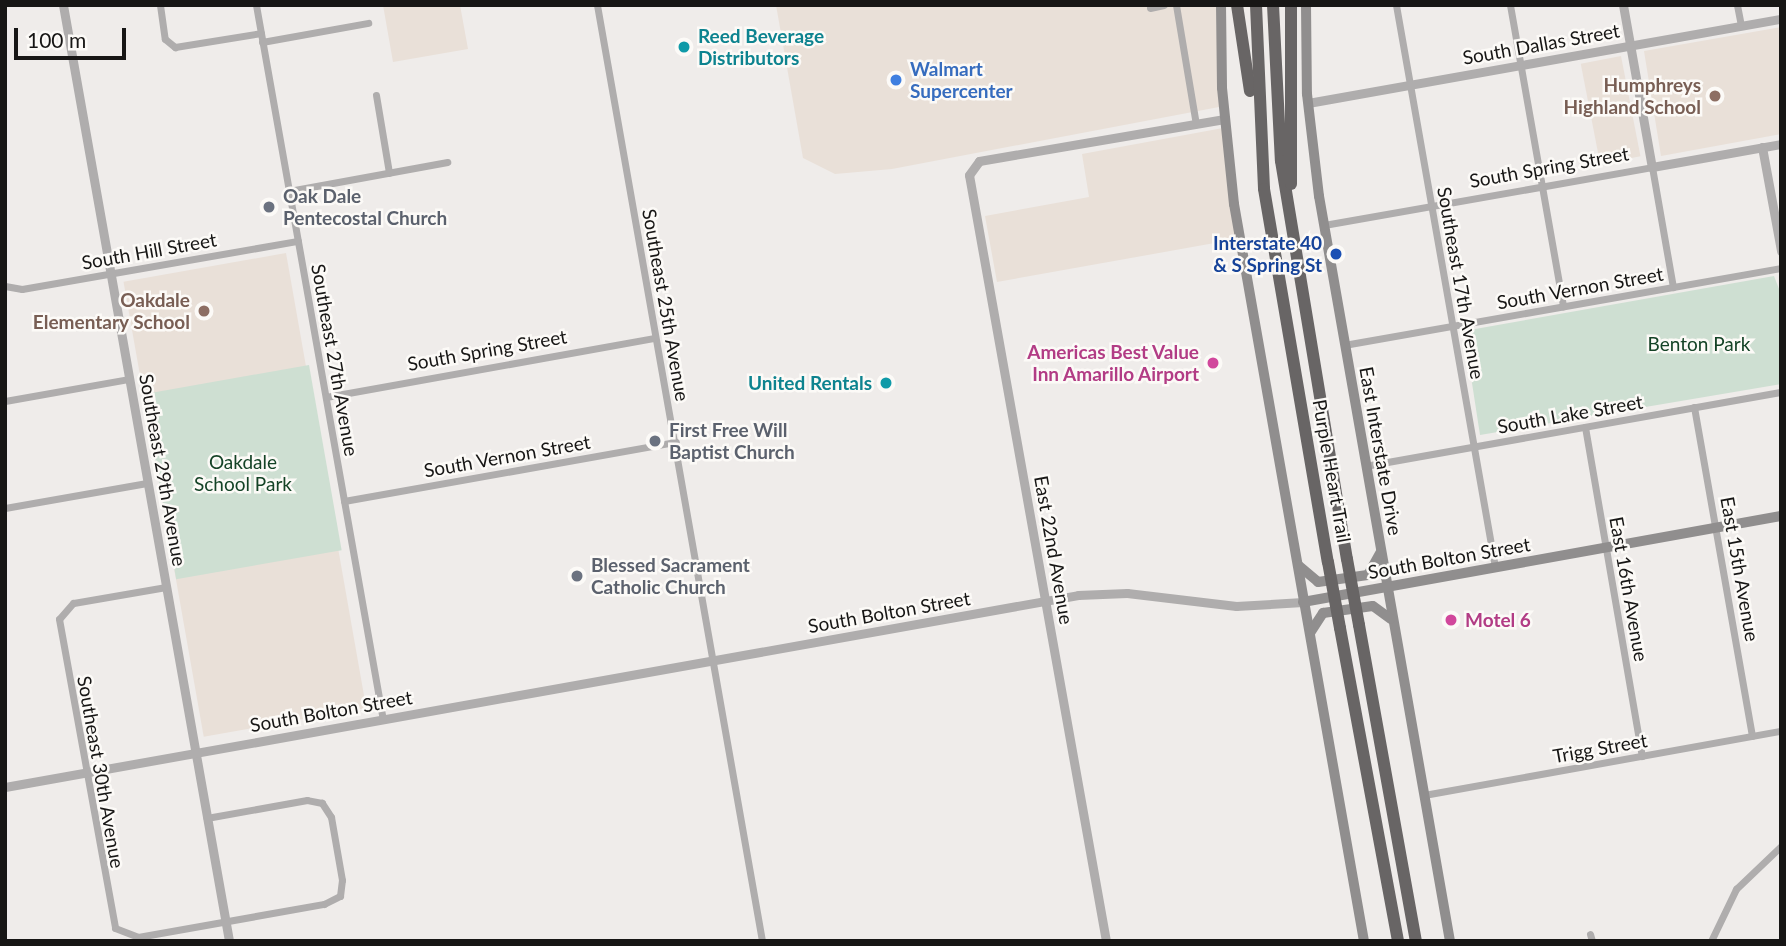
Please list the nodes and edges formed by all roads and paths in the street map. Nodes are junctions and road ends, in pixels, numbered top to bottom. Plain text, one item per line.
1 (63, 5) edge
2 (160, 5) edge
3 (256, 5) edge
4 (597, 5) edge
5 (1164, 5) edge
6 (1175, 5) edge
7 (1221, 5) edge
8 (1237, 5) edge
9 (1255, 5) edge
10 (1273, 5) edge
11 (1291, 5) edge
12 (1306, 5) edge
13 (1396, 5) edge
14 (1510, 5) edge
15 (1623, 5) edge
16 (1737, 5) edge
17 (1150, 8) dead end
18 (1781, 19) edge
19 (368, 23) dead end
20 (1741, 26) junction
21 (261, 37) junction
22 (1630, 46) junction
23 (1521, 66) junction
24 (1410, 85) junction
25 (376, 95) dead end
26 (1308, 103) junction
27 (1224, 119) junction
28 (1196, 124) junction
29 (1781, 144) edge
30 (1762, 147) junction
31 (1260, 149) junction
32 (447, 162) dead end
33 (1652, 167) junction
34 (389, 173) junction
35 (1542, 186) junction
36 (289, 191) junction
37 (1432, 206) junction
38 (1324, 225) junction
39 (298, 241) junction
40 (1295, 250) junction
41 (1781, 251) edge
42 (1781, 268) edge
43 (111, 273) junction
44 (6, 287) edge
45 (1674, 287) junction
46 (1563, 306) junction
47 (1453, 326) junction
48 (655, 338) junction
49 (1344, 345) junction
50 (128, 379) junction
51 (1781, 392) edge
52 (326, 397) junction
53 (5, 401) edge
54 (1694, 407) junction
55 (1585, 427) junction
56 (676, 442) junction
57 (1474, 447) junction
58 (1365, 466) junction
59 (147, 483) junction
60 (344, 501) junction
61 (5, 508) edge
62 (1781, 516) edge
63 (1715, 528) junction
64 (1605, 547) junction
65 (1381, 551) junction
66 (1297, 563) junction
67 (1495, 567) junction
68 (166, 587) junction
69 (1387, 587) junction
70 (1046, 602) junction
71 (1303, 602) junction
72 (1393, 621) junction
73 (1309, 636) junction
74 (712, 661) junction
75 (383, 720) junction
76 (1781, 731) edge
77 (1752, 736) junction
78 (196, 753) junction
79 (1642, 756) junction
80 (85, 773) junction
81 (5, 787) edge
82 (1424, 795) junction
83 (207, 818) junction
84 (1781, 846) edge
85 (226, 922) junction
86 (1416, 938) edge
87 (229, 941) edge
88 (762, 941) edge
89 (1106, 941) edge
90 (1364, 941) edge
91 (1397, 941) edge
92 (1450, 941) edge
93 (1711, 941) edge

1 - 43 street, Southeast 29th Avenue
2 - 21 street
3 - 21 street, Southeast 27th Avenue
4 - 48 street, Southeast 25th Avenue
5 - 17 street
6 - 28 street
7 - 27 main road
8 - 31 highway
9 - 31 highway, Purple Heart Trail
10 - 40 highway, Purple Heart Trail
11 - 40 highway
12 - 26 main road, East Interstate Drive
13 - 24 street, Southeast 17th Avenue
14 - 23 street
15 - 22 street
16 - 20 street
18 - 20 street, South Dallas Street
19 - 21 street
20 - 22 street, South Dallas Street
21 - 36 street, Southeast 27th Avenue
22 - 23 street, South Dallas Street
22 - 33 street
23 - 24 street, South Dallas Street
23 - 35 street
24 - 26 street, South Dallas Street
24 - 37 street, Southeast 17th Avenue
25 - 34 street
26 - 38 main road, East Interstate Drive
27 - 28 street
27 - 66 main road
28 - 70 street, East 22nd Avenue
29 - 30 street, South Spring Street
30 - 33 street, South Spring Street
30 - 41 street
31 - 91 highway, Purple Heart Trail, bridge
32 - 34 street
33 - 35 street, South Spring Street
33 - 45 street
34 - 36 street
35 - 37 street, South Spring Street
35 - 46 street
36 - 39 street, Southeast 27th Avenue
37 - 38 street, South Spring Street
37 - 47 street, Southeast 17th Avenue
38 - 49 main road, East Interstate Drive
39 - 43 street, South Hill Street
39 - 52 street, Southeast 27th Avenue
40 - 86 highway, Purple Heart Trail, bridge
42 - 45 street, South Vernon Street
43 - 44 street, South Hill Street
43 - 50 street, Southeast 29th Avenue
45 - 46 street, South Vernon Street
46 - 47 street, South Vernon Street
47 - 49 street, South Vernon Street
47 - 57 street, Southeast 17th Avenue
48 - 52 street, South Spring Street
48 - 56 street, Southeast 25th Avenue
49 - 58 main road, East Interstate Drive
50 - 53 street
50 - 59 street, Southeast 29th Avenue
51 - 54 street, South Lake Street
52 - 60 street, Southeast 27th Avenue
54 - 55 street, South Lake Street
54 - 63 street, East 15th Avenue
55 - 57 street, South Lake Street
55 - 64 street, East 16th Avenue
56 - 60 street, South Vernon Street
56 - 74 street, Southeast 25th Avenue
57 - 58 street, South Lake Street
57 - 67 street, Southeast 17th Avenue
58 - 65 main road, East Interstate Drive
59 - 61 street
59 - 68 street, Southeast 29th Avenue
60 - 75 street, Southeast 27th Avenue
62 - 63 main road, South Bolton Street
63 - 64 main road, South Bolton Street
63 - 77 street, East 15th Avenue
64 - 67 main road, South Bolton Street
64 - 79 street, East 16th Avenue
65 - 66 main road
65 - 69 main road, East Interstate Drive
66 - 71 main road
67 - 69 main road, South Bolton Street
68 - 78 street, Southeast 29th Avenue
68 - 80 street, Southeast 30th Avenue
69 - 71 main road, South Bolton Street
69 - 72 main road, East Interstate Drive
70 - 71 street, South Bolton Street
70 - 74 street, South Bolton Street
70 - 89 street, East 22nd Avenue
71 - 73 main road
72 - 73 main road
72 - 82 main road, East Interstate Drive
73 - 90 main road
74 - 75 street, South Bolton Street
74 - 88 street, Southeast 25th Avenue
75 - 78 street, South Bolton Street
76 - 77 street, Trigg Street
77 - 79 street, Trigg Street
78 - 80 street, South Bolton Street
78 - 83 street, Southeast 29th Avenue
79 - 82 street, Trigg Street
80 - 81 street, South Bolton Street
80 - 85 street, Southeast 30th Avenue
82 - 92 main road, East Interstate Drive
83 - 85 street, Southeast 29th Avenue
83 - 85 street
84 - 93 street
85 - 87 street, Southeast 29th Avenue

